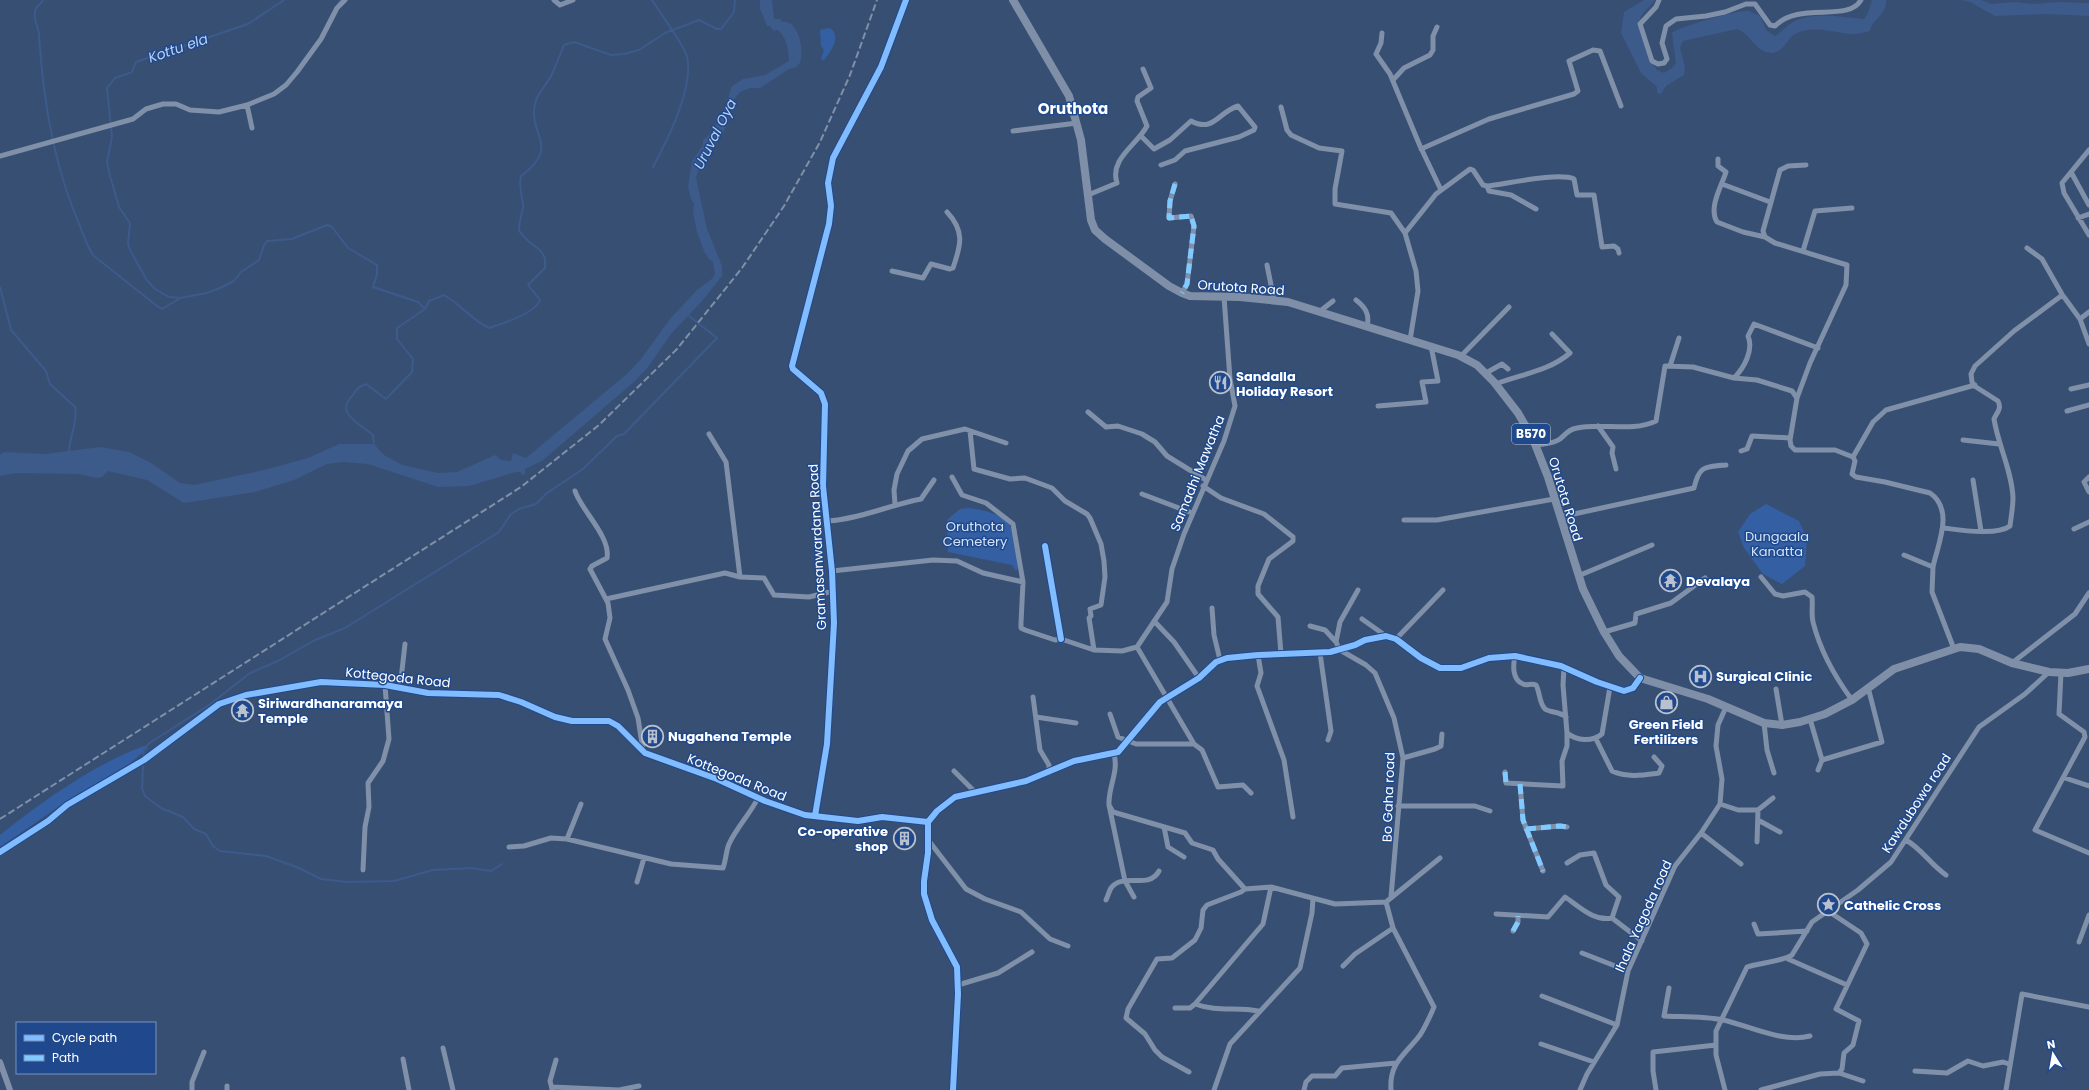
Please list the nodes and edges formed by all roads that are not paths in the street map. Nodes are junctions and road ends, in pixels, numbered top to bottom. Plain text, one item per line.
1 (345, 0) edge
2 (554, 0) edge
3 (573, 0) edge
4 (906, 0) edge
5 (1013, 0) edge
6 (1659, 0) edge
7 (1861, 0) edge
8 (1437, 27) dead end
9 (1382, 33) dead end
10 (1143, 69) dead end
11 (1393, 80) junction
12 (247, 105) junction
13 (1621, 106) dead end
14 (1281, 107) dead end
15 (1077, 123) junction
16 (252, 128) dead end
17 (1013, 131) dead end
18 (1141, 136) junction
19 (1421, 149) junction
20 (2089, 150) edge
21 (0, 156) edge
22 (1718, 160) dead end
23 (1161, 165) dead end
24 (1806, 165) dead end
25 (2071, 172) junction
26 (1175, 184) dead end
27 (1722, 184) junction
28 (1487, 186) junction
29 (1442, 190) junction
30 (1088, 196) junction
31 (1770, 202) junction
32 (2089, 205) edge
33 (1852, 208) dead end
34 (1536, 209) dead end
35 (947, 212) dead end
36 (2089, 214) edge
37 (2078, 218) junction
38 (1405, 233) junction
39 (2089, 235) edge
40 (1765, 237) junction
41 (2027, 248) dead end
42 (1803, 251) junction
43 (1619, 253) dead end
44 (1267, 266) dead end
45 (892, 271) dead end
46 (1182, 293) junction
47 (2063, 296) junction
48 (1224, 297) junction
49 (1274, 300) junction
50 (1356, 300) dead end
51 (1333, 301) dead end
52 (1509, 307) dead end
53 (1319, 312) junction
54 (2089, 312) edge
55 (2080, 319) junction
56 (1367, 326) junction
57 (1552, 334) dead end
58 (1679, 338) dead end
59 (1410, 340) junction
60 (2089, 344) edge
61 (1430, 346) junction
62 (1818, 348) junction
63 (1461, 356) junction
64 (1670, 366) junction
65 (1508, 369) dead end
66 (1486, 374) junction
67 (1734, 378) junction
68 (1496, 384) junction
69 (1975, 385) junction
70 (2089, 385) edge
71 (2070, 388) dead end
72 (1797, 398) junction
73 (2089, 405) edge
74 (1378, 406) dead end
75 (2068, 411) dead end
76 (1088, 412) dead end
77 (1598, 426) junction
78 (970, 431) junction
79 (709, 434) dead end
80 (1790, 438) junction
81 (1963, 440) dead end
82 (1006, 443) dead end
83 (1999, 444) junction
84 (1536, 445) junction
85 (1742, 451) dead end
86 (1853, 457) junction
87 (1726, 465) dead end
88 (1616, 469) dead end
89 (2089, 477) edge
90 (952, 478) dead end
91 (934, 480) dead end
92 (1206, 480) junction
93 (1973, 480) dead end
94 (1204, 486) junction
95 (576, 491) dead end
96 (2089, 492) edge
97 (1142, 494) dead end
98 (1554, 499) junction
99 (895, 504) junction
100 (1192, 513) junction
101 (1560, 517) junction
102 (1404, 520) dead end
103 (828, 521) junction
104 (2089, 522) edge
105 (1944, 528) junction
106 (2074, 529) dead end
107 (1981, 531) junction
108 (1652, 545) dead end
109 (1045, 546) dead end
110 (1904, 555) dead end
111 (1933, 567) junction
112 (832, 571) junction
113 (1578, 576) junction
114 (740, 577) junction
115 (1761, 577) dead end
116 (1705, 578) dead end
117 (1023, 582) junction
118 (1358, 590) dead end
119 (1443, 590) dead end
120 (833, 591) junction
121 (2089, 593) edge
122 (606, 598) junction
123 (1212, 608) dead end
124 (1362, 619) dead end
125 (1154, 621) junction
126 (1310, 626) dead end
127 (1604, 632) junction
128 (1386, 636) junction
129 (1061, 638) junction
130 (1396, 639) junction
131 (1336, 642) junction
132 (405, 644) dead end
133 (1137, 647) junction
134 (1954, 649) junction
135 (1094, 650) junction
136 (1340, 650) junction
137 (1320, 653) junction
138 (1281, 654) junction
139 (1258, 655) junction
140 (1515, 656) junction
141 (1220, 660) junction
142 (2012, 664) junction
143 (1564, 667) junction
144 (2089, 669) edge
145 (2049, 672) junction
146 (2061, 673) junction
147 (1199, 678) junction
148 (1640, 678) junction
149 (385, 685) junction
150 (1610, 687) junction
151 (1868, 687) junction
152 (400, 688) junction
153 (1776, 689) dead end
154 (1033, 697) dead end
155 (1168, 697) junction
156 (1852, 700) junction
157 (1726, 707) junction
158 (1110, 714) dead end
159 (1036, 717) junction
160 (1566, 717) junction
161 (1810, 719) junction
162 (1076, 723) dead end
163 (1764, 723) junction
164 (1782, 725) junction
165 (1568, 733) junction
166 (1442, 734) dead end
167 (1596, 738) junction
168 (1328, 740) dead end
169 (1128, 742) junction
170 (1194, 744) junction
171 (643, 750) junction
172 (1114, 754) junction
173 (1654, 757) dead end
174 (1403, 758) junction
175 (1822, 760) junction
176 (1818, 770) dead end
177 (954, 771) dead end
178 (1505, 772) dead end
179 (1049, 773) junction
180 (1774, 773) dead end
181 (2065, 778) junction
182 (1520, 784) junction
183 (2089, 786) edge
184 (976, 793) junction
185 (1251, 793) dead end
186 (758, 798) junction
187 (1773, 798) dead end
188 (582, 804) dead end
189 (1720, 804) junction
190 (1109, 805) junction
191 (1398, 806) junction
192 (1758, 810) junction
193 (1490, 811) dead end
194 (815, 816) junction
195 (1293, 817) dead end
196 (1758, 820) junction
197 (928, 822) junction
198 (1164, 827) junction
199 (1567, 827) dead end
200 (1526, 829) junction
201 (1780, 832) dead end
202 (1701, 833) junction
203 (567, 839) junction
204 (1906, 840) junction
205 (928, 841) junction
206 (1757, 842) dead end
207 (509, 847) dead end
208 (0, 852) edge
209 (2089, 853) edge
210 (1184, 857) dead end
211 (644, 858) junction
212 (1440, 858) dead end
213 (1567, 863) dead end
214 (1741, 864) dead end
215 (363, 870) dead end
216 (1159, 871) dead end
217 (1544, 871) dead end
218 (1946, 875) dead end
219 (1125, 881) junction
220 (637, 882) dead end
221 (1271, 887) junction
222 (1245, 889) junction
223 (1134, 897) dead end
224 (1392, 897) junction
225 (1313, 898) junction
226 (1106, 900) dead end
227 (1386, 902) junction
228 (1828, 911) junction
229 (1496, 914) dead end
230 (2089, 915) edge
231 (1518, 916) junction
232 (1612, 918) junction
233 (1754, 924) dead end
234 (1393, 928) junction
235 (1513, 931) dead end
236 (1807, 931) junction
237 (1642, 941) junction
238 (2079, 942) dead end
239 (1068, 946) dead end
240 (1032, 952) dead end
241 (1582, 952) dead end
242 (1788, 959) junction
243 (1343, 966) dead end
244 (1628, 971) junction
245 (958, 984) junction
246 (1848, 985) junction
247 (1669, 988) dead end
248 (1542, 996) dead end
249 (1195, 1004) junction
250 (2089, 1007) edge
251 (1175, 1008) dead end
252 (1258, 1011) junction
253 (1721, 1019) junction
254 (1617, 1025) junction
255 (1810, 1036) dead end
256 (1541, 1044) dead end
257 (1716, 1045) junction
258 (443, 1048) dead end
259 (204, 1052) dead end
260 (403, 1059) dead end
261 (556, 1060) dead end
262 (0, 1062) edge
263 (1594, 1062) junction
264 (1396, 1063) junction
265 (2009, 1064) junction
266 (1915, 1071) dead end
267 (1190, 1072) dead end
268 (1839, 1073) junction
269 (1863, 1081) dead end
270 (639, 1086) dead end
271 (552, 1089) edge
272 (10, 1090) edge
273 (192, 1090) edge
274 (409, 1090) edge
275 (453, 1090) edge
276 (953, 1090) edge
277 (1214, 1090) edge
278 (1304, 1090) edge
279 (1391, 1090) edge
280 (1580, 1090) edge
281 (1656, 1090) edge
282 (1725, 1090) edge
283 (1761, 1090) edge
284 (2006, 1090) edge

1 - 12 street
2 - 3 street
4 - 103 street, Gramasanwardana Road
5 - 15 main road, Orutota Road / B570
6 - 7 street
8 - 11 street
9 - 11 street
10 - 18 street
11 - 19 street
12 - 16 street
12 - 21 street
13 - 19 street
14 - 38 street
15 - 17 street
15 - 30 main road, Orutota Road / B570
18 - 23 street
18 - 30 street
19 - 29 street
20 - 25 street
22 - 27 street
24 - 31 street
25 - 32 street
25 - 37 street
26 - 46 street
27 - 31 street
27 - 40 street
28 - 29 street
28 - 34 street
28 - 43 street
29 - 38 street
30 - 46 main road, Orutota Road / B570
31 - 40 street
33 - 42 street
35 - 45 street
36 - 37 street
37 - 39 street
38 - 59 street
40 - 42 street
41 - 47 street
42 - 62 street
44 - 49 street
46 - 48 main road, Orutota Road / B570
47 - 55 street
47 - 69 street
48 - 49 main road, Orutota Road / B570
48 - 92 street, Samadhi Mawatha
49 - 53 main road, Orutota Road / B570
50 - 56 street
51 - 53 street
52 - 63 street
53 - 56 main road, Orutota Road / B570
54 - 55 street
55 - 60 street
56 - 59 main road, Orutota Road / B570
57 - 68 street
58 - 64 street
59 - 61 main road, Orutota Road / B570
61 - 63 main road, Orutota Road / B570
61 - 74 street
62 - 67 street
62 - 72 street
63 - 66 main road, Orutota Road / B570
64 - 67 street
64 - 77 street
65 - 66 street
66 - 68 main road, Orutota Road / B570
67 - 72 street
68 - 84 main road, Orutota Road / B570
69 - 83 street
69 - 86 street
70 - 71 street
72 - 80 street
73 - 75 street
76 - 92 street
77 - 84 street
77 - 88 street
78 - 82 street
78 - 99 street
78 - 135 street
79 - 114 street
80 - 85 street
80 - 86 street
81 - 83 street
83 - 107 street
84 - 98 main road, Orutota Road / B570
86 - 105 street
87 - 101 street
89 - 96 street
90 - 117 street
91 - 99 street
92 - 94 street, Samadhi Mawatha
93 - 107 street
94 - 100 street, Samadhi Mawatha
94 - 138 street
95 - 122 street
97 - 100 street
98 - 101 main road, Orutota Road / B570
98 - 102 street
99 - 103 street
100 - 125 street, Samadhi Mawatha
101 - 113 main road, Orutota Road / B570
103 - 112 street, Gramasanwardana Road
104 - 106 street
105 - 107 street
105 - 111 street
108 - 113 street
109 - 129 street
110 - 111 street
111 - 134 street
112 - 117 street
112 - 120 street, Gramasanwardana Road
113 - 127 main road, Orutota Road / B570
114 - 120 street
114 - 122 street
115 - 156 street
116 - 127 street
117 - 129 street
118 - 131 street
119 - 130 street
120 - 194 street, Gramasanwardana Road
121 - 142 street
122 - 171 street
123 - 141 street
124 - 128 street
125 - 133 street, Samadhi Mawatha
125 - 147 street
126 - 131 street
127 - 148 main road, Orutota Road / B570
128 - 130 street
128 - 136 street
129 - 135 street
130 - 140 street
131 - 136 street
132 - 152 street
133 - 135 street
133 - 155 street
134 - 142 main road, Orutota Road / B570
134 - 151 main road, Orutota Road / B570
136 - 137 street
136 - 174 street, Bo Gaha road
137 - 138 street
137 - 168 street
138 - 139 street
139 - 141 street
139 - 195 street
140 - 143 street
140 - 160 street
141 - 147 street
142 - 145 main road, Orutota Road / B570
143 - 150 street
143 - 160 street
144 - 146 main road, Orutota Road / B570
145 - 146 main road, Orutota Road / B570
145 - 204 street, Kawdubowa road
146 - 181 street
147 - 155 street
148 - 150 street
148 - 157 main road, Orutota Road / B570
149 - 152 street, Kottegoda Road
149 - 208 street, Kottegoda Road
149 - 215 street
150 - 167 street
151 - 156 main road, Orutota Road / B570
151 - 175 street
152 - 171 street, Kottegoda Road
153 - 164 street
154 - 159 street
155 - 169 street
155 - 170 street
156 - 161 main road, Orutota Road / B570
157 - 163 main road, Orutota Road / B570
157 - 189 street, Ihala Yagoda road
158 - 169 street
159 - 162 street
159 - 179 street
160 - 165 street
161 - 164 main road, Orutota Road / B570
161 - 175 street
163 - 164 main road, Orutota Road / B570
163 - 180 street
165 - 167 street
165 - 182 street
166 - 174 street
167 - 173 street
169 - 170 street
169 - 172 street
170 - 185 street
171 - 186 street, Kottegoda Road
172 - 179 street
172 - 190 street
174 - 191 street, Bo Gaha road
175 - 176 street
177 - 184 street
178 - 182 street
179 - 184 street
181 - 183 street
181 - 209 street
182 - 200 street
184 - 197 street
186 - 194 street, Kottegoda Road
186 - 211 street
187 - 192 street
188 - 203 street
189 - 192 street
189 - 202 street, Ihala Yagoda road
190 - 198 street
190 - 219 street
191 - 193 street
191 - 224 street, Bo Gaha road
192 - 196 street
194 - 197 street, Kottegoda Road
196 - 201 street
196 - 206 street
197 - 205 street
198 - 210 street
198 - 222 street
199 - 200 street
200 - 217 street
202 - 214 street
202 - 237 street, Ihala Yagoda road
203 - 207 street
203 - 211 street
204 - 218 street
204 - 228 street, Kawdubowa road
205 - 239 street
205 - 245 street
211 - 220 street
212 - 224 street
213 - 232 street
216 - 219 street
219 - 223 street
219 - 226 street
221 - 222 street
221 - 225 street
221 - 249 street
222 - 267 street
224 - 227 street
225 - 227 street
225 - 252 street
227 - 234 street
228 - 236 street, Kawdubowa road
228 - 246 street
229 - 231 street
230 - 238 street
231 - 232 street
231 - 235 street
232 - 237 street
233 - 236 street
234 - 243 street
234 - 264 street
236 - 242 street, Kawdubowa road
237 - 244 street, Ihala Yagoda road
240 - 245 street
241 - 244 street
242 - 246 street
242 - 253 street
244 - 254 street, Ihala Yagoda road
245 - 276 street
246 - 268 street
247 - 253 street
248 - 254 street
249 - 251 street
249 - 252 street
250 - 265 street
252 - 277 street
253 - 255 street
253 - 257 street
254 - 263 street, Ihala Yagoda road
256 - 263 street
257 - 281 street
257 - 282 street
258 - 275 street
259 - 273 street
260 - 274 street
261 - 271 street
262 - 272 street
263 - 280 street, Ihala Yagoda road
264 - 278 street
264 - 279 street
265 - 266 street
265 - 284 street
268 - 269 street
268 - 283 street
270 - 271 street

